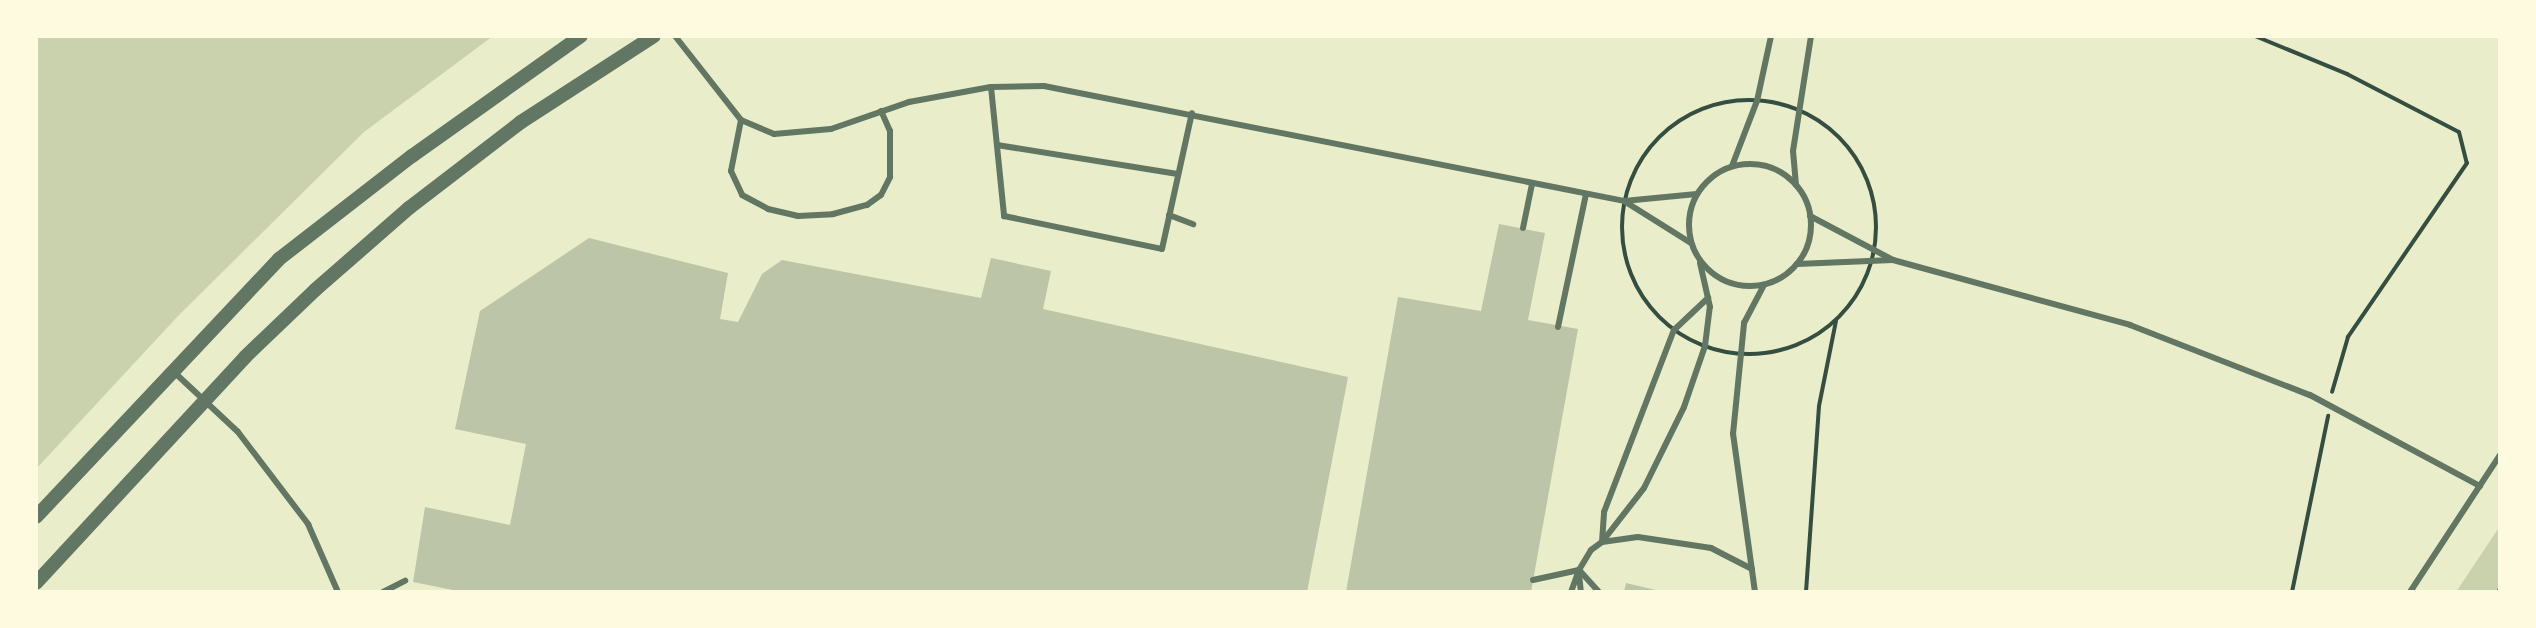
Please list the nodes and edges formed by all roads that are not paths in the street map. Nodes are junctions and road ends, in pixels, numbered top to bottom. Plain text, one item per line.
1 (561, 36) edge
2 (581, 36) edge
3 (654, 36) edge
4 (675, 36) edge
5 (1771, 36) edge
6 (1811, 36) edge
7 (549, 59) junction
8 (991, 87) junction
9 (881, 111) junction
10 (1192, 113) junction
11 (741, 120) junction
12 (997, 145) junction
13 (1731, 167) junction
14 (1178, 174) junction
15 (1532, 184) junction
16 (1796, 185) junction
17 (1586, 194) junction
18 (1697, 194) junction
19 (1624, 201) junction
20 (1169, 215) junction
21 (1810, 216) junction
22 (1193, 224) dead end
23 (1523, 228) dead end
24 (1691, 243) junction
25 (1699, 260) junction
26 (1893, 260) junction
27 (1797, 264) junction
28 (1764, 285) junction
29 (1708, 298) junction
30 (1558, 327) dead end
31 (171, 369) junction
32 (206, 402) junction
33 (2500, 455) edge
34 (2480, 486) junction
35 (36, 517) edge
36 (1602, 542) junction
37 (1752, 569) junction
38 (1579, 570) junction
39 (1533, 580) dead end
40 (405, 581) dead end
41 (36, 583) edge
42 (338, 592) edge
43 (383, 592) edge
44 (1571, 592) edge
45 (1581, 592) edge
46 (1599, 592) edge
47 (1755, 592) edge
48 (2410, 592) edge

1 - 7 street
2 - 7 street
3 - 32 street
4 - 11 lane
5 - 13 lane
6 - 16 lane
7 - 31 street
8 - 9 lane
8 - 10 lane
8 - 12 lane
9 - 11 lane
9 - 11 lane
10 - 14 lane
10 - 15 lane
12 - 14 lane
12 - 20 lane
13 - 16 lane
13 - 18 lane
14 - 20 lane
15 - 17 lane
15 - 23 lane
16 - 21 lane
17 - 19 lane
17 - 30 lane
18 - 19 lane
18 - 24 lane
19 - 24 lane
20 - 22 lane
21 - 26 lane
21 - 27 lane
24 - 25 lane
25 - 28 lane
25 - 29 lane
26 - 27 lane
26 - 34 lane
27 - 28 lane
28 - 37 lane
29 - 36 lane
29 - 36 lane
31 - 32 lane
31 - 35 street
32 - 41 street
32 - 42 lane
33 - 34 lane
34 - 48 lane
36 - 37 lane
36 - 38 lane
37 - 47 lane
38 - 39 lane
38 - 44 lane
38 - 45 lane
38 - 46 lane
40 - 43 lane

